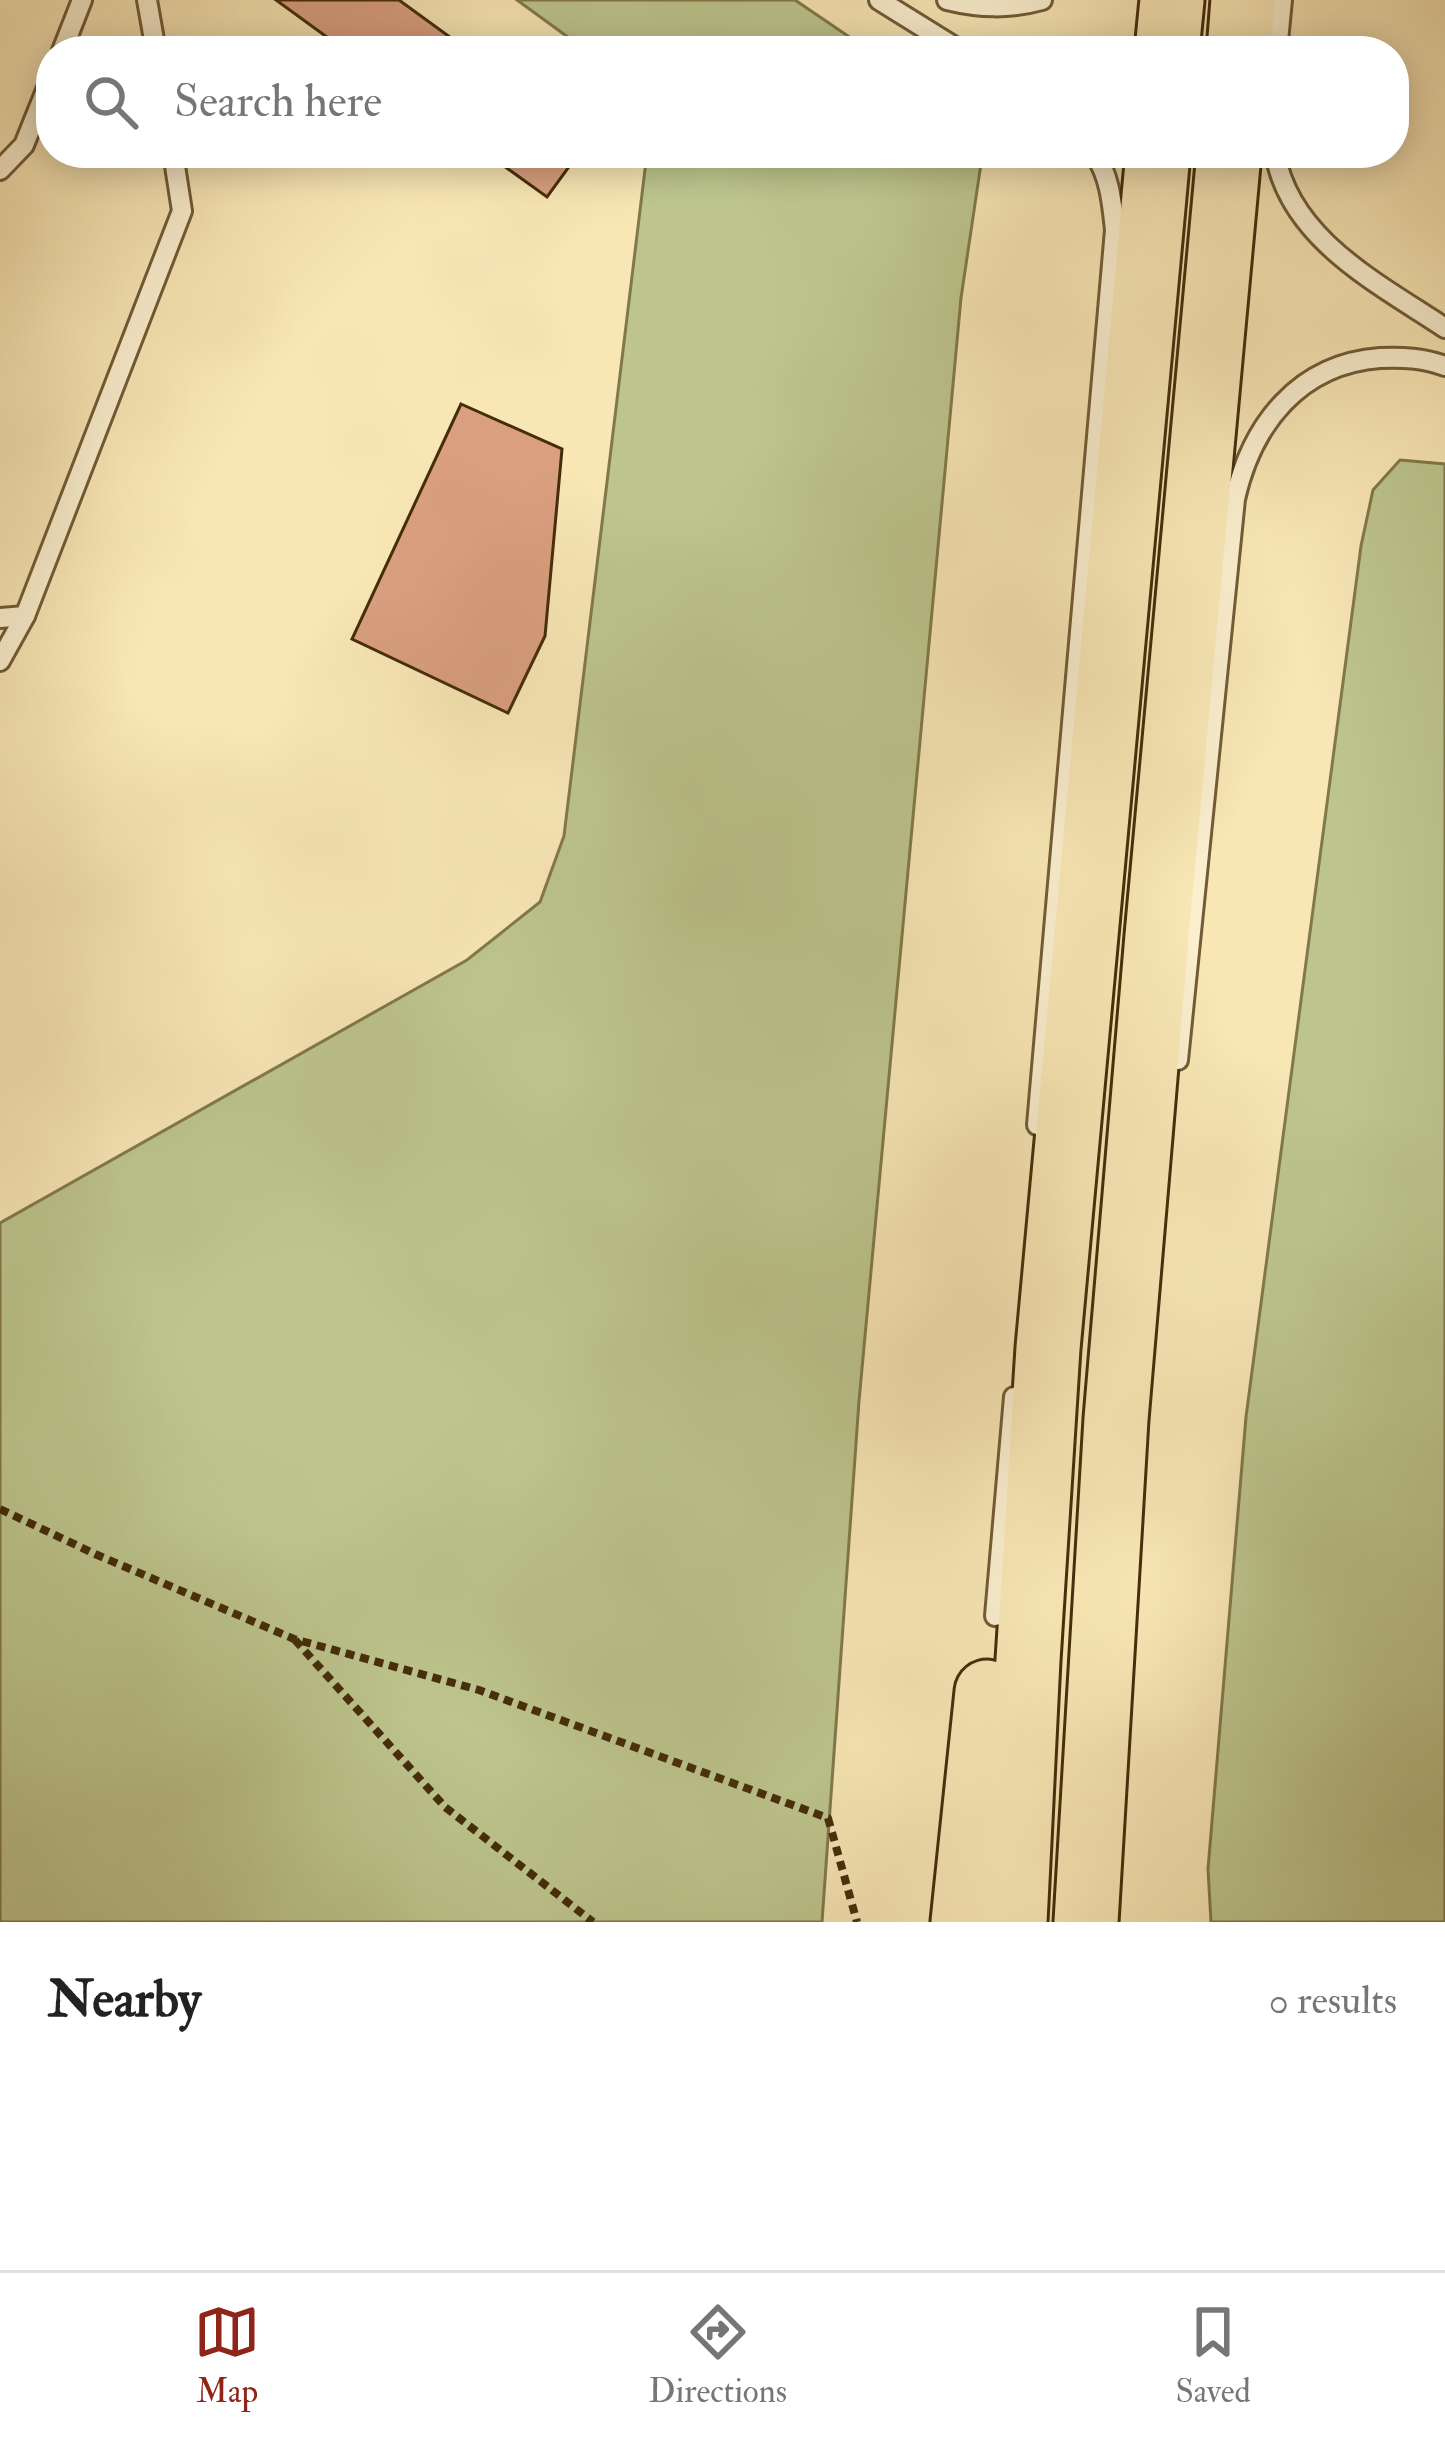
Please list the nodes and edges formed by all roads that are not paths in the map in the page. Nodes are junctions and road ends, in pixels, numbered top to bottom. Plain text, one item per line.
1 (82, 0) edge
2 (147, 0) edge
3 (880, 0) edge
4 (947, 0) edge
5 (1042, 0) edge
6 (1172, 0) edge
7 (1243, 0) edge
8 (1282, 0) edge
9 (68, 36) edge
10 (153, 36) edge
11 (937, 36) edge
12 (1168, 36) edge
13 (1240, 36) edge
14 (1278, 36) edge
15 (36, 115) edge
16 (175, 168) edge
17 (1103, 168) edge
18 (1157, 168) edge
19 (1228, 168) edge
20 (1278, 168) edge
21 (0, 170) edge
22 (1445, 328) edge
23 (1445, 366) edge
24 (25, 616) junction
25 (0, 618) edge
26 (0, 661) edge
27 (1059, 872) junction
28 (1177, 1071) dead end
29 (1072, 1096) junction
30 (1035, 1151) dead end
31 (1148, 1254) dead end
32 (1031, 1366) junction
33 (1116, 1419) junction
34 (963, 1922) edge
35 (1015, 1922) edge
36 (1087, 1922) edge

1 - 9 lane
2 - 10 lane
3 - 11 lane
4 - 5 lane
6 - 12 highway
7 - 13 highway
8 - 14 lane
15 - 21 lane
16 - 24 lane
17 - 27 lane
18 - 29 highway
19 - 33 highway
20 - 22 lane
23 - 28 lane
24 - 25 lane
24 - 26 lane
27 - 29 lane
27 - 30 lane
29 - 32 highway
31 - 33 lane
32 - 34 highway
32 - 35 highway
33 - 36 highway

